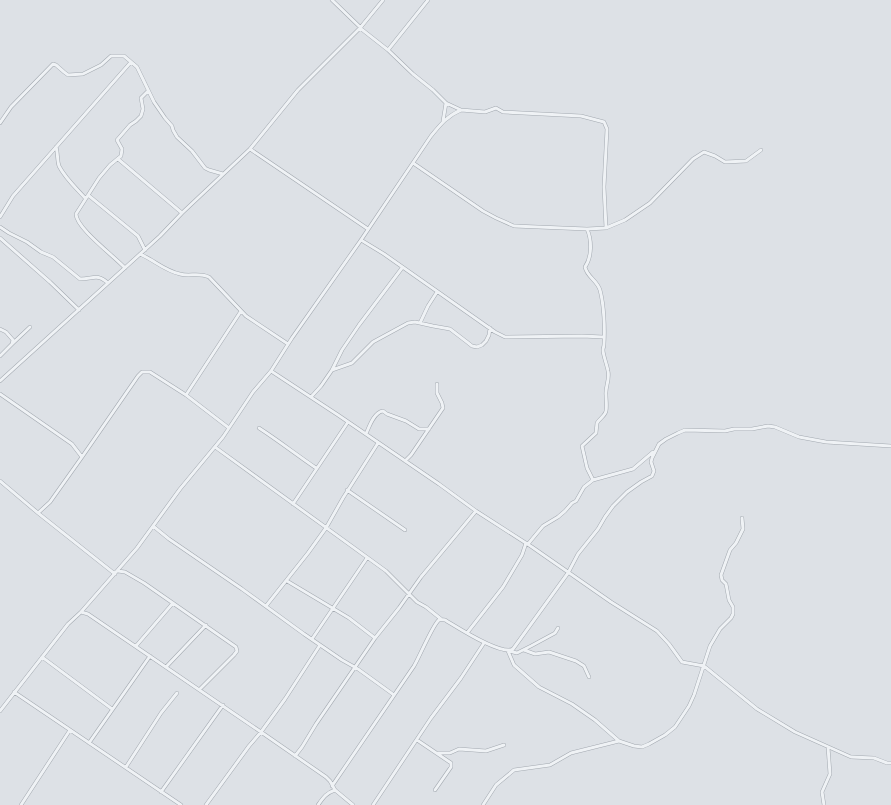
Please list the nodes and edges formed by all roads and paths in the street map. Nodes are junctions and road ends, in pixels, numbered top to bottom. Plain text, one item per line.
1 (332, 0) edge
2 (383, 0) edge
3 (428, 0) edge
4 (361, 28) junction
5 (388, 50) junction
6 (131, 62) junction
7 (148, 91) junction
8 (446, 103) junction
9 (461, 110) junction
10 (443, 121) junction
11 (0, 123) edge
12 (56, 147) junction
13 (250, 149) junction
14 (760, 150) dead end
15 (118, 159) junction
16 (413, 163) junction
17 (223, 174) junction
18 (87, 196) junction
19 (182, 213) junction
20 (0, 217) edge
21 (0, 227) edge
22 (606, 228) junction
23 (587, 229) junction
24 (368, 230) junction
25 (0, 238) edge
26 (361, 240) junction
27 (145, 250) junction
28 (140, 254) junction
29 (125, 268) junction
30 (402, 268) junction
31 (108, 283) junction
32 (437, 292) junction
33 (79, 310) junction
34 (241, 311) junction
35 (420, 323) junction
36 (30, 327) dead end
37 (490, 328) junction
38 (0, 329) edge
39 (603, 337) junction
40 (12, 344) junction
41 (288, 344) junction
42 (0, 356) edge
43 (332, 370) junction
44 (271, 371) junction
45 (0, 381) edge
46 (437, 384) dead end
47 (0, 394) edge
48 (186, 395) junction
49 (311, 397) junction
50 (348, 422) junction
51 (229, 428) junction
52 (259, 428) dead end
53 (429, 429) junction
54 (366, 434) junction
55 (378, 443) junction
56 (891, 446) edge
57 (215, 447) junction
58 (655, 451) junction
59 (82, 457) junction
60 (405, 461) junction
61 (316, 468) junction
62 (0, 480) edge
63 (593, 480) junction
64 (347, 490) junction
65 (293, 504) junction
66 (476, 511) junction
67 (38, 514) junction
68 (742, 518) dead end
69 (153, 526) junction
70 (326, 528) junction
71 (405, 530) dead end
72 (527, 544) junction
73 (367, 558) junction
74 (118, 571) junction
75 (568, 573) junction
76 (115, 574) junction
77 (287, 581) junction
78 (408, 594) junction
79 (173, 603) junction
80 (266, 606) junction
81 (333, 609) junction
82 (81, 612) junction
83 (441, 619) junction
84 (206, 625) junction
85 (558, 628) dead end
86 (468, 632) junction
87 (375, 638) junction
88 (312, 639) junction
89 (484, 643) junction
90 (320, 645) junction
91 (136, 646) junction
92 (524, 650) junction
93 (508, 651) junction
94 (150, 656) junction
95 (42, 657) junction
96 (704, 666) junction
97 (166, 667) junction
98 (355, 667) junction
99 (589, 677) dead end
100 (200, 690) junction
101 (14, 692) junction
102 (177, 693) dead end
103 (394, 695) junction
104 (223, 705) junction
105 (112, 709) junction
106 (0, 711) edge
107 (70, 730) junction
108 (261, 732) junction
109 (417, 740) junction
110 (620, 741) junction
111 (89, 743) junction
112 (504, 745) dead end
113 (828, 747) junction
114 (438, 753) junction
115 (295, 756) junction
116 (891, 763) edge
117 (126, 768) junction
118 (332, 786) junction
119 (335, 790) junction
120 (435, 790) dead end
121 (161, 792) junction
122 (21, 805) edge
123 (181, 805) edge
124 (206, 805) edge
125 (318, 805) edge
126 (353, 805) edge
127 (373, 805) edge
128 (483, 805) edge
129 (824, 805) edge

1 - 4 street
2 - 4 street
3 - 5 street
4 - 5 street
4 - 13 street
5 - 8 street
6 - 7 street
6 - 11 street
6 - 12 street
7 - 15 street
7 - 17 street
8 - 9 street
8 - 10 street
9 - 10 street
9 - 22 street
10 - 16 street
12 - 18 street
12 - 20 street
13 - 17 street
13 - 24 street
14 - 22 street
15 - 18 street
15 - 19 street
16 - 23 street
16 - 24 street
17 - 19 street
18 - 27 street
18 - 29 street
19 - 27 street
21 - 31 street
22 - 23 street
23 - 39 street
24 - 26 street
25 - 33 street
26 - 30 street
26 - 41 street
27 - 28 street
28 - 29 street
28 - 34 street
29 - 31 street
30 - 32 street
30 - 43 street
31 - 33 street
32 - 35 street
32 - 37 street
33 - 45 street
34 - 41 street
34 - 48 street
35 - 37 street
35 - 43 street
36 - 40 street
37 - 39 street
38 - 40 street
39 - 63 street
40 - 42 street
41 - 44 street
43 - 49 street
44 - 49 street
44 - 51 street
46 - 53 street
47 - 59 street
48 - 51 street
48 - 59 street
49 - 50 street
50 - 54 street
50 - 61 street
51 - 57 street
52 - 61 street
53 - 54 street
53 - 60 street
54 - 55 street
55 - 60 street
55 - 64 street
56 - 58 street
57 - 65 street
57 - 69 street
58 - 63 street
58 - 75 street
59 - 67 street
60 - 66 street
61 - 65 street
62 - 67 street
63 - 72 street
64 - 70 street
64 - 71 street
65 - 70 street
66 - 72 street
66 - 78 street
67 - 76 street
68 - 96 street
69 - 74 street
69 - 80 street
70 - 73 street
70 - 77 street
72 - 75 street
72 - 86 street
73 - 78 street
73 - 81 street
74 - 76 street
74 - 79 street
75 - 93 street
75 - 96 street
76 - 82 street
77 - 80 street
77 - 81 street
78 - 83 street
78 - 87 street
79 - 84 street
79 - 91 street
80 - 88 street
81 - 87 street
81 - 88 street
82 - 91 street
82 - 95 street
83 - 86 street
83 - 103 street
84 - 97 street
84 - 100 street
85 - 92 street
86 - 89 street
87 - 98 street
88 - 90 street
89 - 93 street
89 - 109 street
90 - 98 street
90 - 108 street
91 - 94 street
92 - 93 street
92 - 99 street
93 - 110 street
94 - 97 street
94 - 105 street
95 - 101 street
95 - 105 street
96 - 110 street
96 - 113 street
97 - 100 street
98 - 103 street
98 - 115 street
100 - 104 street
101 - 106 street
101 - 107 street
102 - 117 street
103 - 118 street
104 - 108 street
104 - 121 street
105 - 111 street
107 - 111 street
107 - 122 street
108 - 115 street
108 - 124 street
109 - 114 street
109 - 127 street
110 - 128 street
111 - 117 street
112 - 114 street
113 - 116 street
113 - 129 street
114 - 120 street
115 - 118 street
117 - 121 street
118 - 119 street
119 - 125 street
119 - 126 street
121 - 123 street

